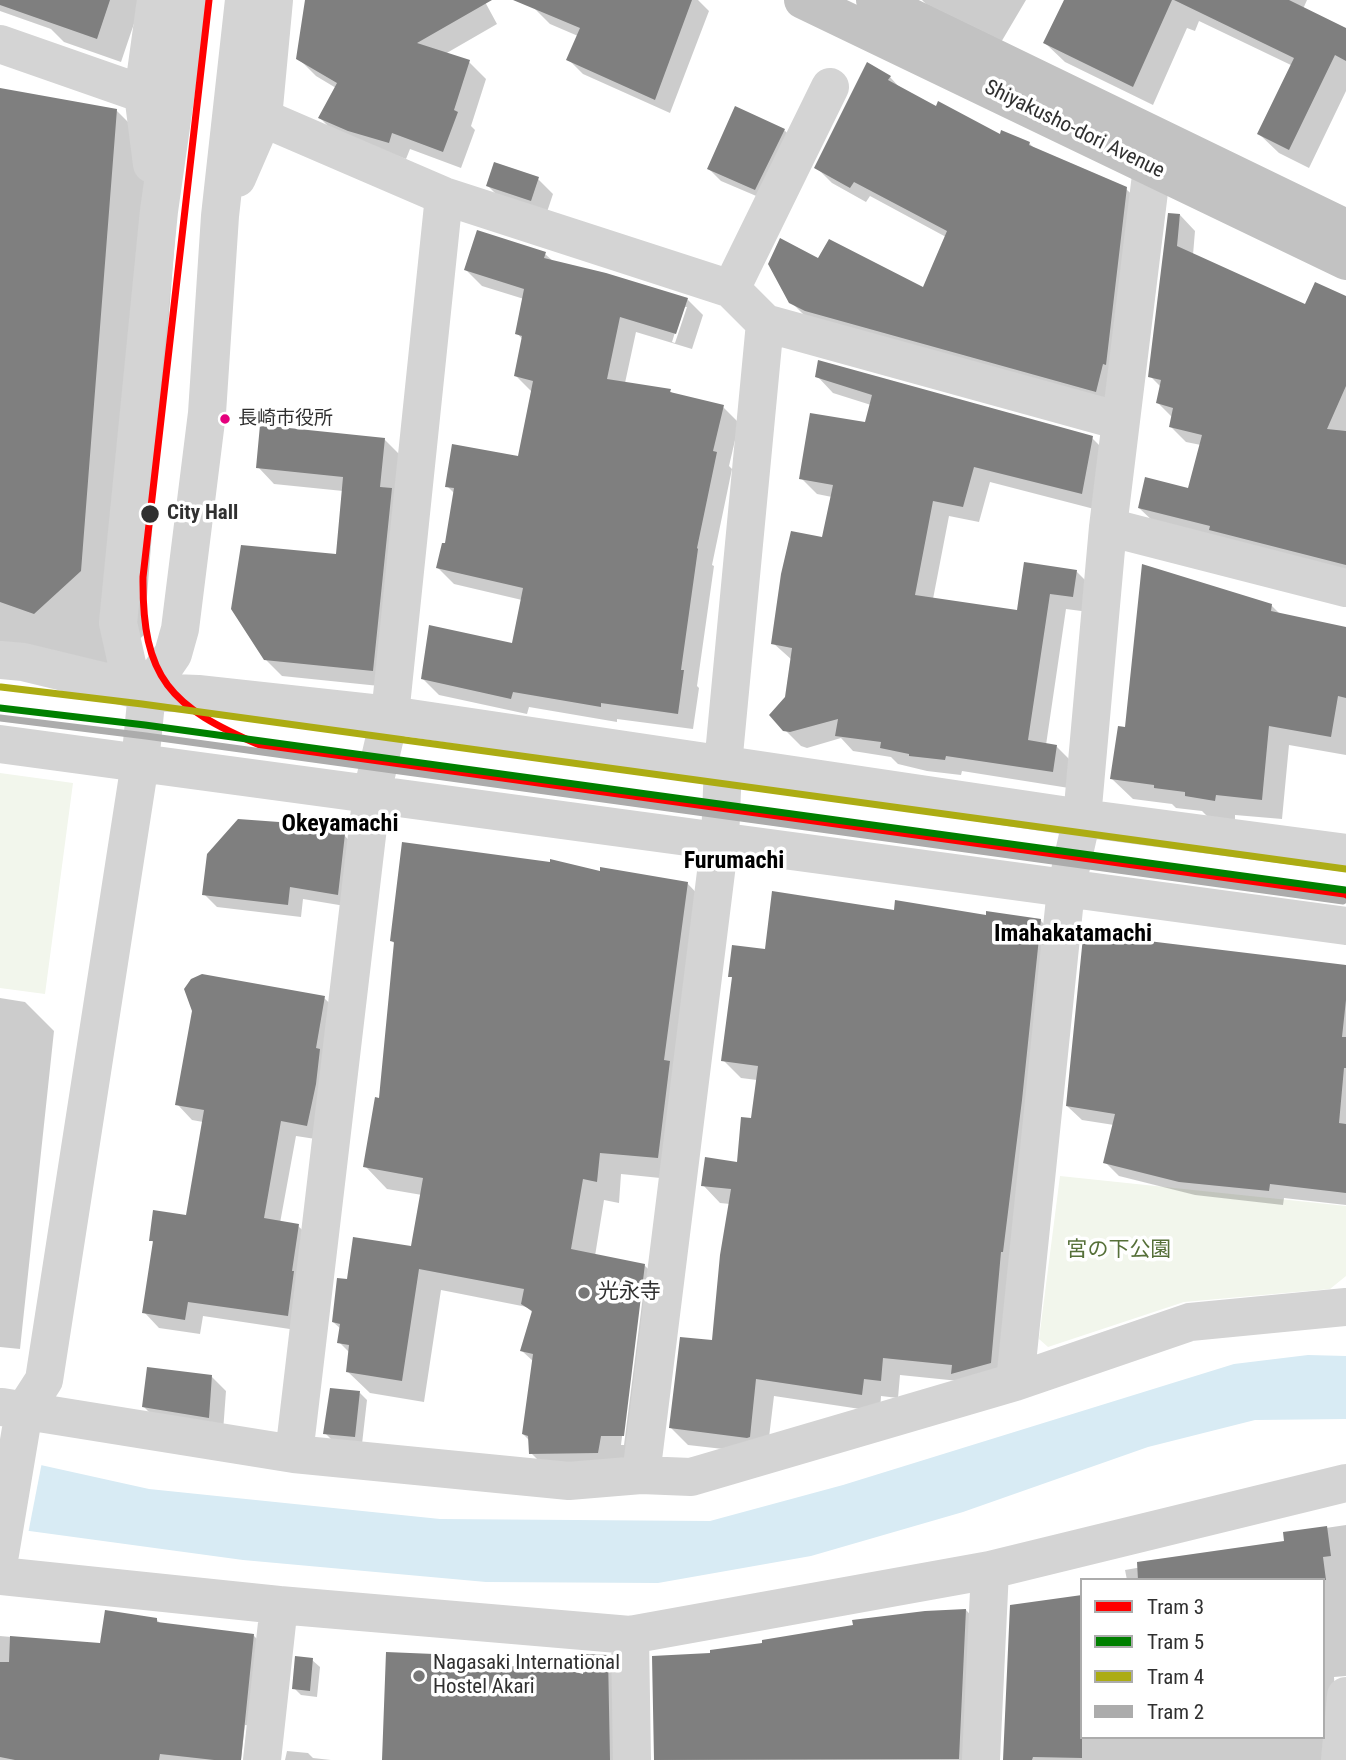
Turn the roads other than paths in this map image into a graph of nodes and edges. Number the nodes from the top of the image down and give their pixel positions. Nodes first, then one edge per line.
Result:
1 (156, 0) edge
2 (189, 0) edge
3 (244, 0) edge
4 (274, 0) edge
5 (803, 0) edge
6 (885, 11) edge
7 (0, 44) edge
8 (830, 87) dead end
9 (143, 94) junction
10 (263, 118) junction
11 (1152, 167) junction
12 (444, 196) junction
13 (159, 211) junction
14 (220, 216) junction
15 (1346, 228) edge
16 (1346, 261) edge
17 (730, 289) junction
18 (765, 323) junction
19 (1121, 421) junction
20 (1108, 527) junction
21 (1346, 589) edge
22 (0, 660) edge
23 (146, 692) junction
24 (390, 715) junction
25 (0, 744) edge
26 (140, 763) junction
27 (723, 765) junction
28 (372, 793) junction
29 (1082, 818) junction
30 (720, 840) junction
31 (1346, 853) edge
32 (1066, 889) junction
33 (1346, 926) edge
34 (1346, 1307) edge
35 (1015, 1382) junction
36 (12, 1409) edge
37 (294, 1454) junction
38 (642, 1475) junction
39 (1346, 1483) edge
40 (0, 1554) edge
41 (990, 1570) junction
42 (0, 1576) edge
43 (279, 1605) junction
44 (630, 1635) junction
45 (1346, 1696) edge
46 (262, 1760) edge
47 (632, 1760) edge
48 (981, 1760) edge
49 (1340, 1760) edge

1 - 9 street
2 - 13 street
3 - 14 street
4 - 10 street
5 - 6 highway, Shiyakusho-dori Avenue
6 - 11 highway, Shiyakusho-dori Avenue
6 - 15 highway, Shiyakusho-dori Avenue
7 - 9 street
8 - 17 street
9 - 13 street
10 - 12 street
10 - 14 street
11 - 16 highway, Shiyakusho-dori Avenue
11 - 19 street
12 - 17 street
12 - 24 street
13 - 23 street
14 - 23 street
17 - 18 street
18 - 19 street
18 - 27 street
19 - 20 street
20 - 21 street
20 - 29 street
22 - 23 street
23 - 24 street
23 - 26 street
24 - 27 street
24 - 28 street
25 - 26 street
26 - 28 street
26 - 36 street
27 - 29 street
27 - 30 street
28 - 30 street
28 - 37 street
29 - 31 street
29 - 32 street
30 - 32 street
30 - 38 street
32 - 33 street
32 - 35 street
34 - 35 street
35 - 38 street
36 - 37 street
36 - 40 street
37 - 38 street
39 - 41 street
41 - 44 street
41 - 48 street
42 - 43 street
43 - 44 street
43 - 46 street
44 - 47 street
45 - 49 street

